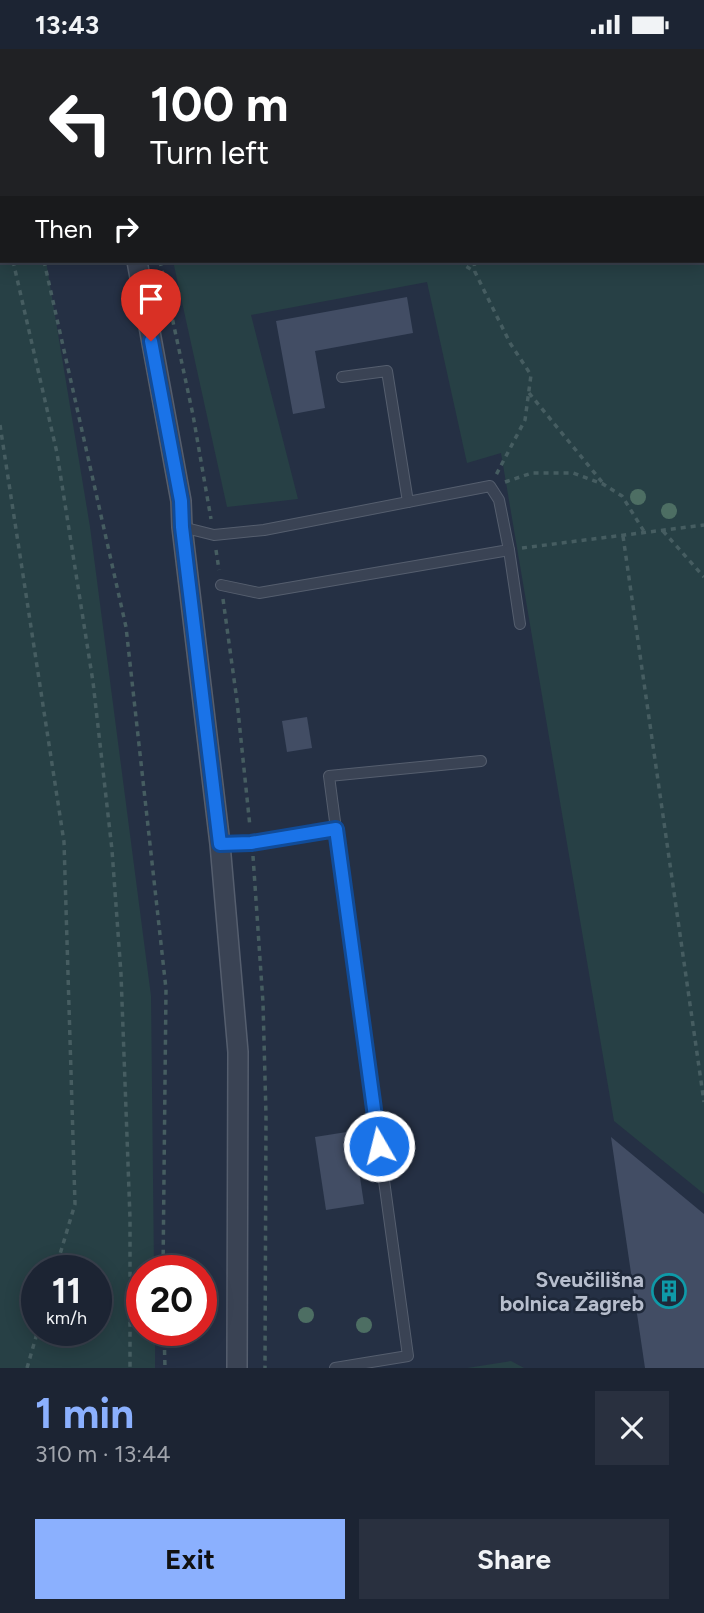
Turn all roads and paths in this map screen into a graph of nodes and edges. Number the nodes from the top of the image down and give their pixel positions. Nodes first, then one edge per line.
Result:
1 (13, 263) edge
2 (44, 263) edge
3 (137, 263) edge
4 (160, 263) edge
5 (461, 263) edge
6 (474, 263) edge
7 (475, 272) junction
8 (342, 377) dead end
9 (529, 393) junction
10 (0, 425) edge
11 (603, 484) junction
12 (490, 487) junction
13 (408, 502) junction
14 (212, 524) dead end
15 (704, 525) edge
16 (182, 527) junction
17 (663, 530) junction
18 (645, 533) junction
19 (623, 536) junction
20 (509, 550) junction
21 (216, 551) dead end
22 (704, 577) edge
23 (221, 585) junction
24 (520, 624) dead end
25 (481, 761) dead end
26 (336, 829) junction
27 (251, 830) dead end
28 (220, 844) junction
29 (254, 861) dead end
30 (704, 1103) edge
31 (60, 1255) edge
32 (163, 1255) edge
33 (33, 1346) edge
34 (164, 1346) edge
35 (27, 1368) edge
36 (130, 1368) edge
37 (164, 1368) edge
38 (237, 1368) edge
39 (265, 1368) edge
40 (335, 1368) edge

1 - 36 path
2 - 32 path
3 - 16 street
4 - 14 path
5 - 7 path
6 - 7 path
7 - 9 path
8 - 13 lane
9 - 11 path
9 - 12 path
10 - 31 path
11 - 12 path
11 - 18 path
12 - 13 lane
12 - 20 lane
13 - 16 lane
15 - 17 path
16 - 28 street
17 - 18 path
17 - 22 path
18 - 19 path
19 - 20 path
19 - 30 path
20 - 23 lane
20 - 24 lane
21 - 23 path
23 - 27 path
25 - 26 lane
26 - 28 lane
26 - 40 lane
28 - 38 street
29 - 39 path
33 - 35 path
34 - 37 path

